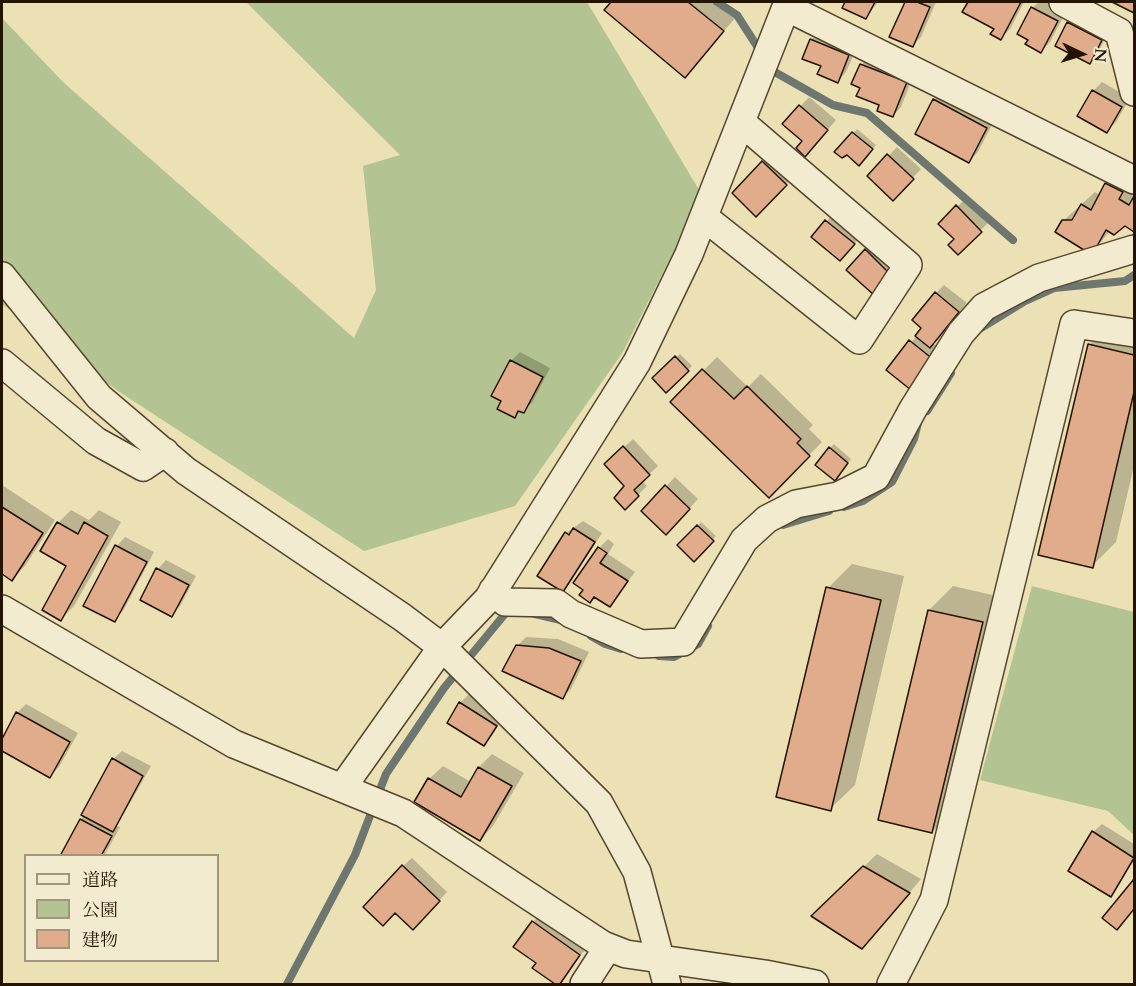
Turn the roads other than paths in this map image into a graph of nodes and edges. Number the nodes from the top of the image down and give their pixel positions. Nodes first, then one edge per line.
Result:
1 (1063, 2) edge
2 (787, 4) edge
3 (1134, 92) edge
4 (741, 122) junction
5 (1134, 179) edge
6 (704, 217) junction
7 (1134, 249) edge
8 (2, 276) edge
9 (1134, 333) edge
10 (2, 363) edge
11 (165, 452) junction
12 (493, 590) junction
13 (2, 609) edge
14 (446, 651) junction
15 (352, 792) junction
16 (608, 947) junction
17 (659, 957) junction
18 (584, 984) edge
19 (667, 984) edge
20 (815, 984) edge
21 (891, 984) edge

1 - 3 street
2 - 4 street
2 - 5 street
4 - 6 street
4 - 6 street
6 - 12 street
7 - 12 street
8 - 11 street
9 - 21 street
10 - 11 street
11 - 14 street
12 - 14 street
13 - 15 street
14 - 15 street
14 - 17 street
15 - 16 street
16 - 17 street
16 - 18 street
17 - 19 street
17 - 20 street

